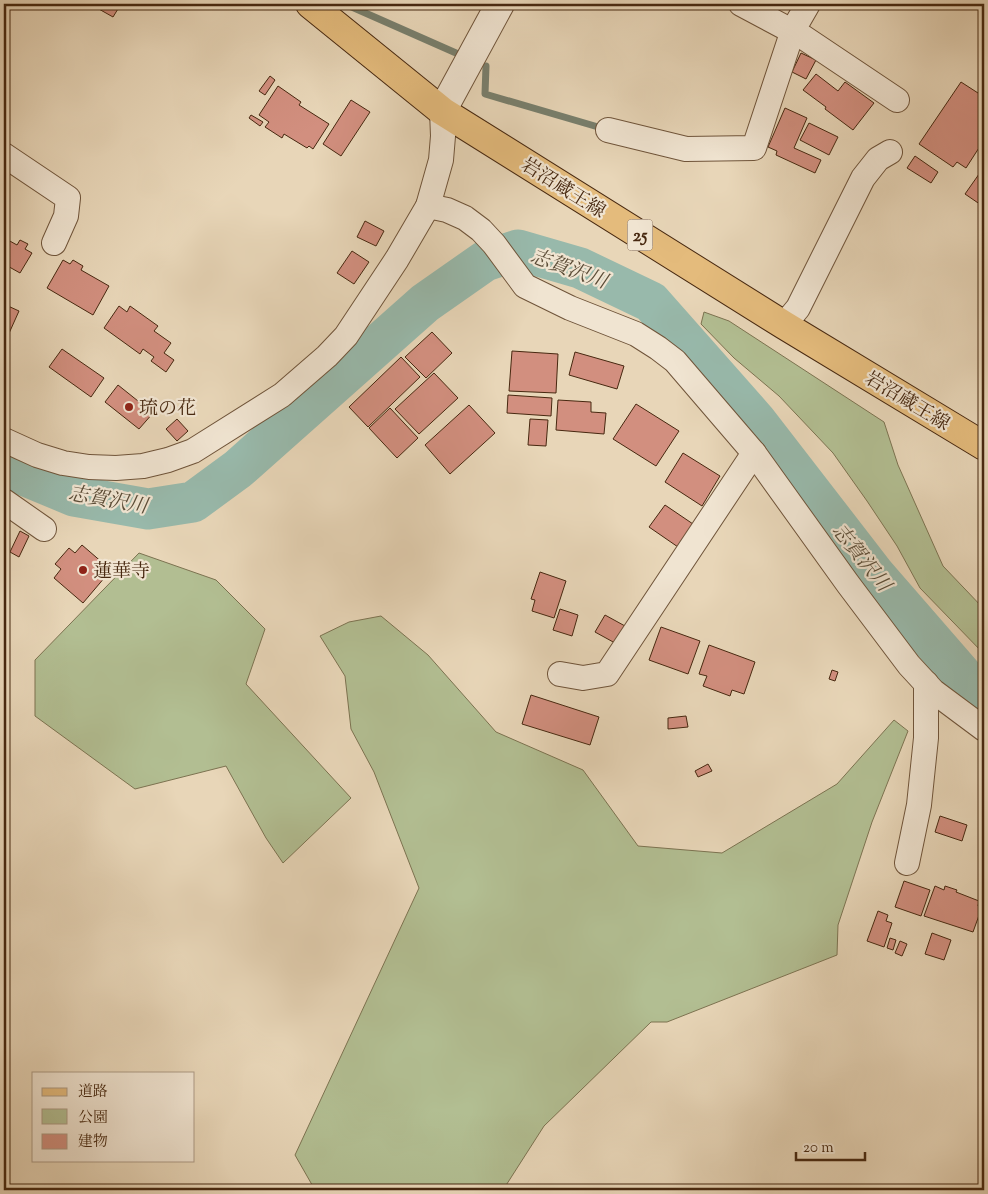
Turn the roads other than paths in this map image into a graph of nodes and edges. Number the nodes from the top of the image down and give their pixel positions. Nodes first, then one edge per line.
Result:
1 (310, 4) edge
2 (500, 4) edge
3 (741, 4) edge
4 (808, 4) edge
5 (792, 30) junction
6 (897, 100) dead end
7 (442, 112) junction
8 (608, 130) dead end
9 (890, 152) dead end
10 (4, 155) edge
11 (428, 206) junction
12 (54, 243) dead end
13 (784, 324) junction
14 (4, 440) edge
15 (984, 446) edge
16 (754, 453) junction
17 (4, 501) edge
18 (44, 529) dead end
19 (560, 674) dead end
20 (926, 683) junction
21 (984, 729) edge
22 (907, 863) dead end

1 - 7 main road, 岩沼蔵王線 / 25
2 - 7 street
3 - 5 street
4 - 5 street
5 - 6 street
5 - 8 street
7 - 11 street
7 - 13 main road, 岩沼蔵王線 / 25
9 - 13 street
10 - 12 street
11 - 14 street
11 - 16 street
13 - 15 main road, 岩沼蔵王線 / 25
16 - 19 street
16 - 20 street
17 - 18 street
20 - 21 street
20 - 22 street

